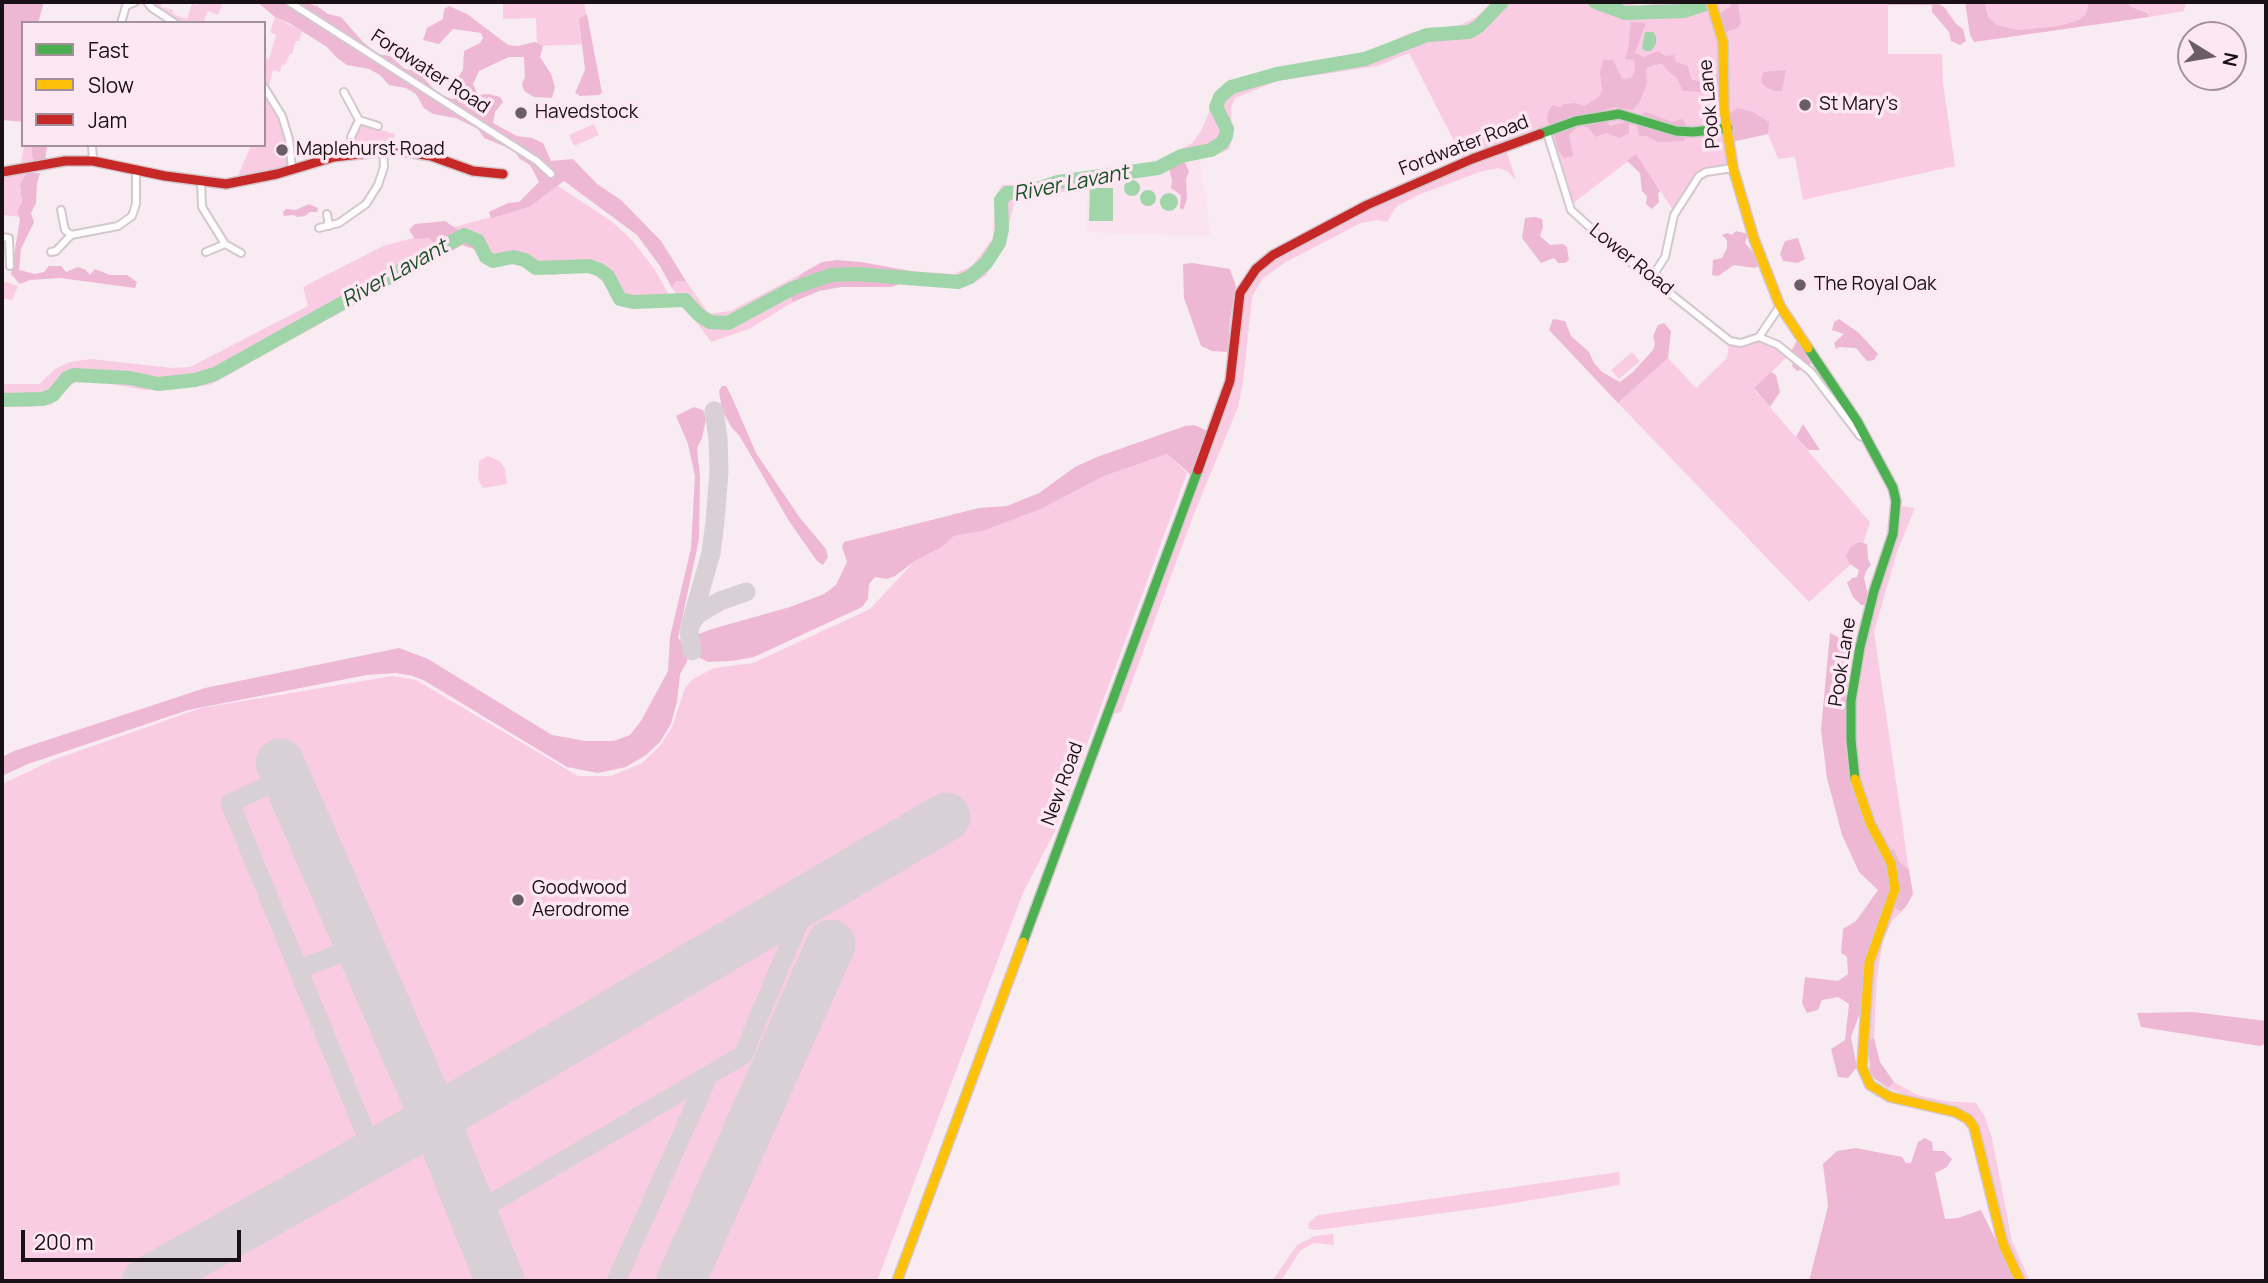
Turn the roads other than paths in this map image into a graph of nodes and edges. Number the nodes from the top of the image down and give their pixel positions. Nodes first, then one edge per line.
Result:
1 (135, 2) edge
2 (147, 2) edge
3 (289, 2) edge
4 (1711, 4) edge
5 (122, 21) edge
6 (172, 21) edge
7 (266, 90) edge
8 (344, 92) dead end
9 (359, 120) junction
10 (378, 126) dead end
11 (1728, 128) junction
12 (1547, 133) junction
13 (92, 147) edge
14 (383, 150) junction
15 (354, 153) junction
16 (93, 160) junction
17 (1733, 168) junction
18 (136, 169) junction
19 (292, 169) junction
20 (2, 172) edge
21 (503, 174) dead end
22 (551, 174) dead end
23 (201, 180) junction
24 (61, 210) dead end
25 (327, 214) dead end
26 (329, 226) junction
27 (319, 228) dead end
28 (71, 235) junction
29 (2, 237) edge
30 (225, 244) junction
31 (51, 252) dead end
32 (206, 253) dead end
33 (241, 253) dead end
34 (10, 266) dead end
35 (1652, 277) junction
36 (1240, 293) joint
37 (1780, 306) junction
38 (1759, 337) junction
39 (1866, 438) junction
40 (897, 1281) edge
41 (2020, 1281) edge

1 - 5 street
2 - 6 street
3 - 22 street, Fordwater Road
4 - 11 street, Pook Lane
7 - 19 street
8 - 9 street
9 - 10 street
9 - 15 street
11 - 12 street, Fordwater Road
11 - 17 street, Pook Lane
12 - 35 street, Lower Road
12 - 36 street, Fordwater Road
13 - 16 street
14 - 15 street
14 - 21 street
14 - 26 street
15 - 19 street
16 - 18 street
16 - 20 street
17 - 35 street
17 - 37 street, Pook Lane
18 - 23 street
18 - 28 street
19 - 23 street
23 - 30 street
24 - 28 street
25 - 26 street
26 - 27 street
28 - 31 street
29 - 34 street
30 - 32 street
30 - 33 street
35 - 38 street, Lower Road
36 - 40 street, New Road
37 - 38 street
37 - 39 street, Pook Lane
38 - 39 street
39 - 41 street, Pook Lane

